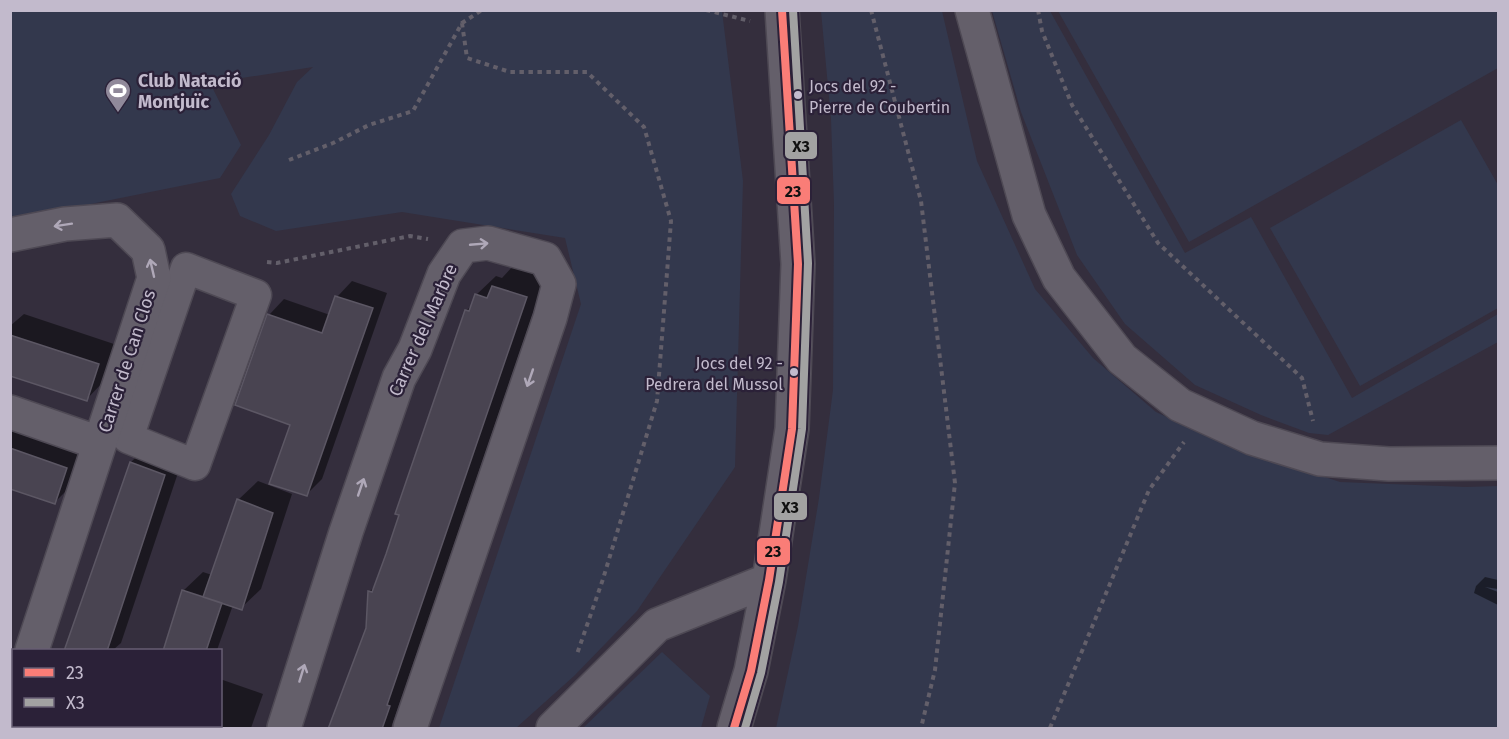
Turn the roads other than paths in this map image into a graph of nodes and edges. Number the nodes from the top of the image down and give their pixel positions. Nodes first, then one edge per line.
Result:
1 (782, 10) edge
2 (972, 10) edge
3 (10, 236) edge
4 (186, 268) joint
5 (10, 412) edge
6 (99, 443) junction
7 (1498, 463) edge
8 (769, 580) junction
9 (33, 649) edge
10 (284, 729) edge
11 (410, 729) edge
12 (553, 729) edge
13 (734, 729) edge

1 - 8 street
2 - 7 street
6 -> 3 street, Carrer de Can Clos
4 - 4 street
5 - 6 street, Carrer de Can Clos
6 - 9 street, Carrer de Can Clos
8 - 12 street
8 - 13 street
10 -> 11 street, Carrer del Marbre

